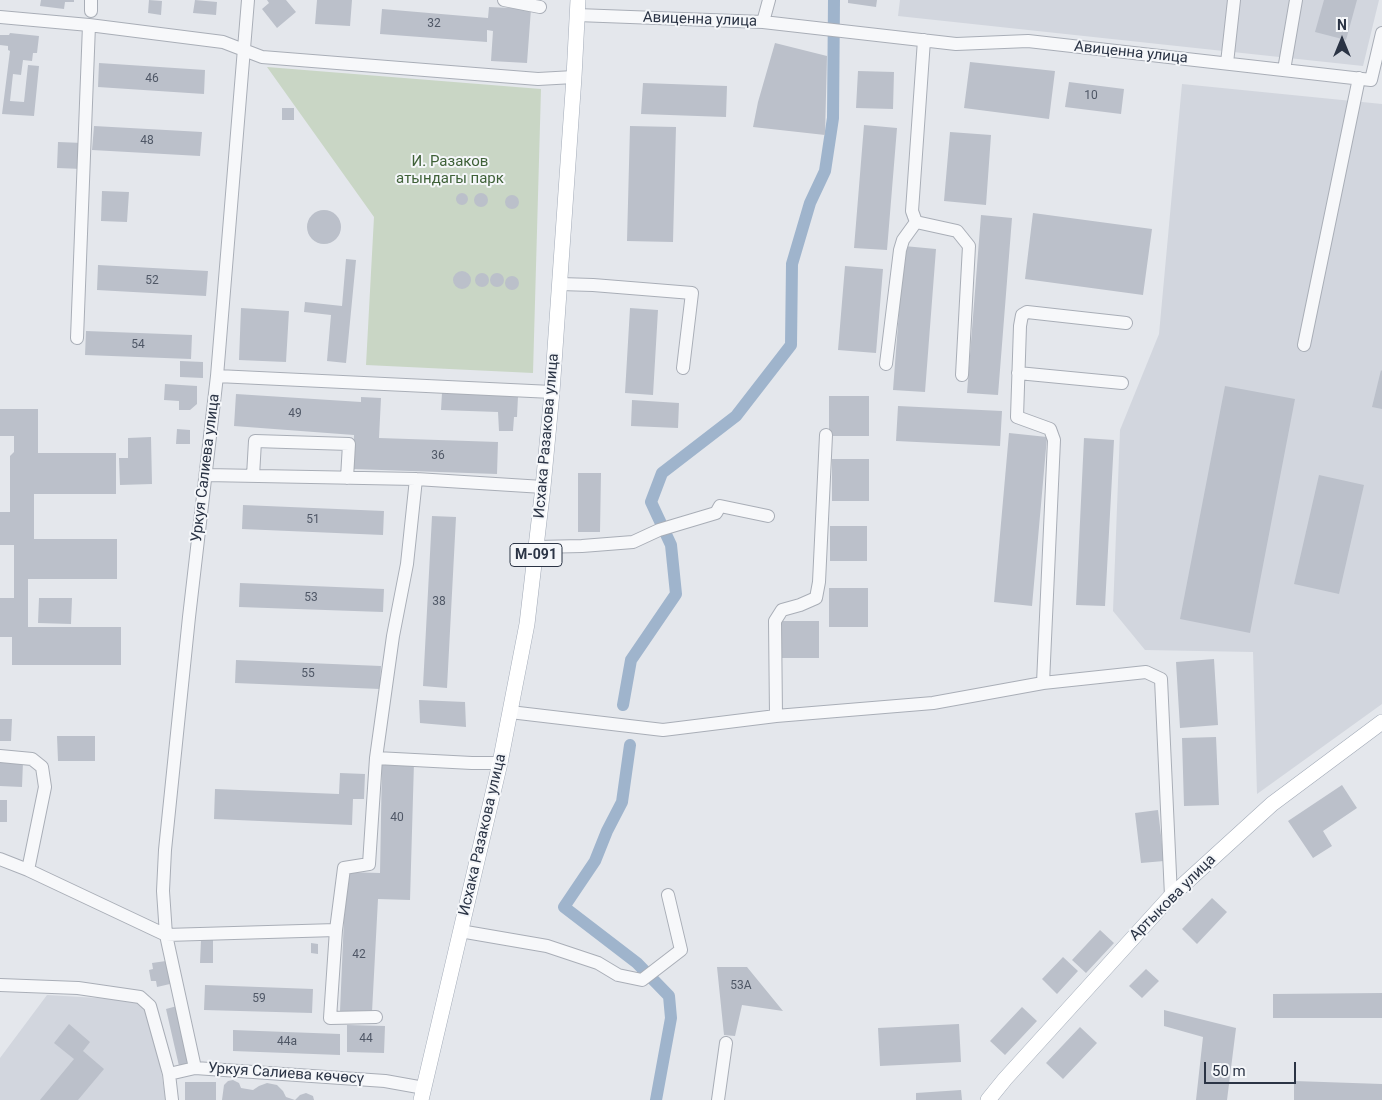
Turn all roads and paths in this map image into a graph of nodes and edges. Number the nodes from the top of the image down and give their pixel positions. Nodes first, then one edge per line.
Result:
1 (248, 0) edge
2 (504, 0) edge
3 (769, 0) edge
4 (1234, 0) edge
5 (1296, 0) edge
6 (540, 7) dead end
7 (577, 7) edge
8 (0, 17) edge
9 (764, 22) junction
10 (90, 25) junction
11 (1382, 33) edge
12 (924, 40) junction
13 (244, 51) junction
14 (1227, 64) junction
15 (1284, 70) junction
16 (574, 77) junction
17 (1371, 79) edge
18 (916, 222) junction
19 (560, 284) junction
20 (1126, 323) dead end
21 (77, 338) dead end
22 (1304, 346) dead end
23 (886, 364) dead end
24 (683, 368) dead end
25 (1018, 373) junction
26 (962, 375) dead end
27 (217, 376) junction
28 (1122, 383) dead end
29 (552, 392) junction
30 (826, 435) dead end
31 (206, 475) junction
32 (253, 476) junction
33 (346, 478) junction
34 (416, 479) junction
35 (543, 487) junction
36 (768, 516) dead end
37 (537, 547) junction
38 (1043, 683) junction
39 (510, 712) junction
40 (776, 716) junction
41 (1382, 722) edge
42 (0, 756) edge
43 (376, 758) junction
44 (500, 763) junction
45 (0, 859) edge
46 (28, 870) junction
47 (668, 895) dead end
48 (1171, 896) junction
49 (336, 930) junction
50 (460, 931) junction
51 (166, 935) junction
52 (0, 985) edge
53 (376, 1017) dead end
54 (726, 1043) dead end
55 (195, 1068) junction
56 (169, 1074) junction
57 (422, 1094) edge
58 (172, 1100) edge
59 (718, 1100) edge
60 (988, 1100) edge

1 - 13 street, Уркуя Салиева улица
2 - 6 street
3 - 9 street
4 - 14 street
5 - 15 street
7 - 9 street, Авиценна улица
7 - 16 main road, Исхака Разакова улица / М-091
8 - 10 street
9 - 12 street, Авиценна улица
10 - 13 street
10 - 21 street
11 - 17 street
12 - 14 street, Авиценна улица
12 - 18 street
13 - 16 street
13 - 27 street, Уркуя Салиева улица
14 - 15 street, Авиценна улица
15 - 17 street, Авиценна улица
16 - 19 main road, Исхака Разакова улица / М-091
17 - 22 street
18 - 23 street
18 - 26 street
19 - 24 street
19 - 29 main road, Исхака Разакова улица / М-091
20 - 25 street
25 - 28 street
25 - 38 street
27 - 29 street
27 - 31 street, Уркуя Салиева улица
29 - 35 main road, Исхака Разакова улица / М-091
30 - 40 street
31 - 32 street
31 - 51 street, Уркуя Салиева улица
32 - 33 street
32 - 33 street
33 - 34 street
34 - 35 street
34 - 43 street
35 - 37 main road, Исхака Разакова улица / М-091
36 - 37 street
37 - 39 main road, Исхака Разакова улица / М-091
38 - 40 street
38 - 48 street
39 - 40 street
39 - 44 main road, Исхака Разакова улица / М-091
41 - 48 main road, Артыкова улица
42 - 46 street
43 - 44 street
43 - 49 street
44 - 50 main road, Исхака Разакова улица / М-091
45 - 46 street
46 - 51 street
47 - 50 street
48 - 60 main road, Артыкова улица
49 - 51 street
49 - 53 street
50 - 57 main road, Исхака Разакова улица / М-091
51 - 55 street, Уркуя Салиева көчөсү
52 - 56 street
54 - 59 street
55 - 56 street
55 - 57 street, Уркуя Салиева көчөсү
56 - 58 street

